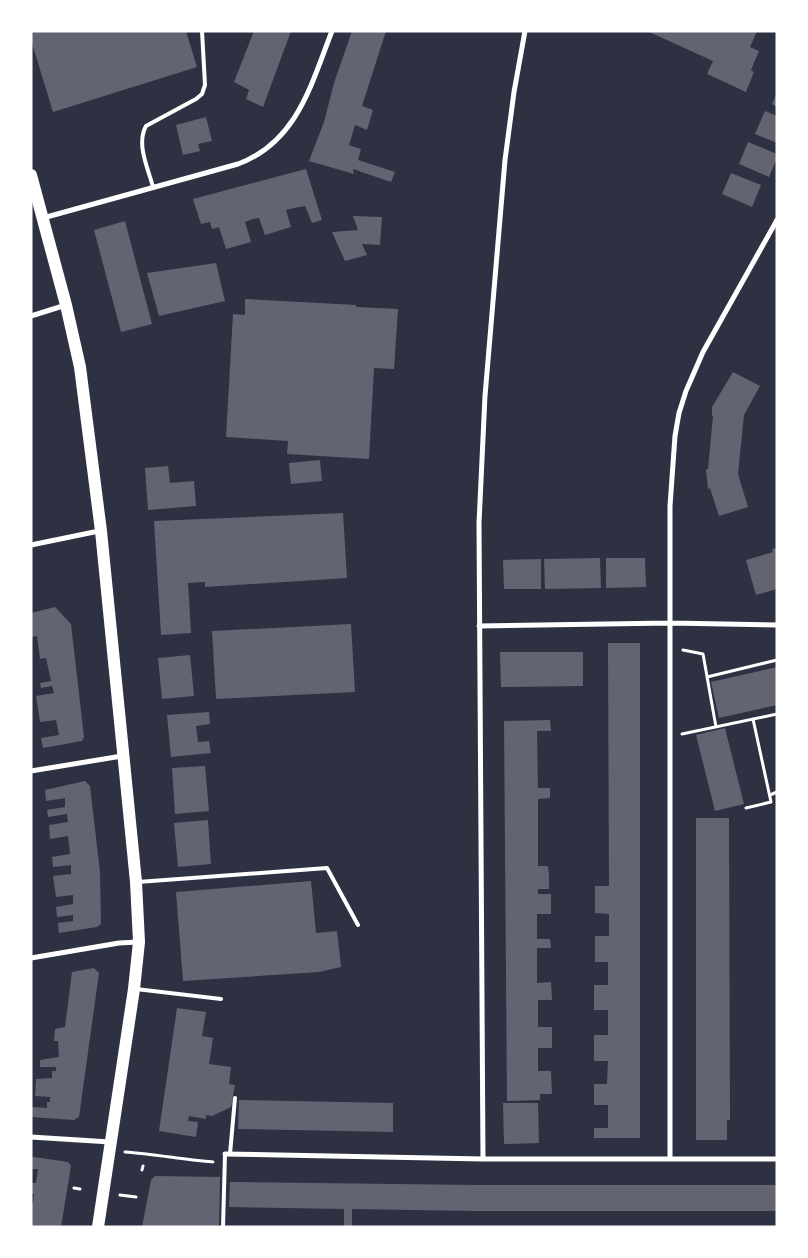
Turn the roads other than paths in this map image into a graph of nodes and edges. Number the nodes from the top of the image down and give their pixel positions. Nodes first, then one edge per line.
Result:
1 (202, 31) edge
2 (332, 31) edge
3 (525, 31) edge
4 (31, 175) edge
5 (153, 187) junction
6 (43, 218) junction
7 (777, 220) edge
8 (66, 305) junction
9 (31, 316) edge
10 (100, 531) junction
11 (31, 545) edge
12 (670, 623) junction
13 (777, 625) edge
14 (479, 626) junction
15 (122, 756) junction
16 (31, 771) edge
17 (136, 882) junction
18 (358, 925) dead end
19 (139, 942) junction
20 (31, 958) edge
21 (134, 989) junction
22 (220, 999) dead end
23 (235, 1098) dead end
24 (31, 1137) edge
25 (110, 1147) junction
26 (228, 1154) junction
27 (670, 1158) junction
28 (483, 1159) junction
29 (777, 1159) edge
30 (98, 1227) edge
31 (223, 1227) edge

1 - 5 lane
2 - 5 street
3 - 14 street
4 - 6 main road
5 - 6 street
6 - 8 main road
7 - 12 street
8 - 9 street
8 - 10 main road
10 - 11 street
10 - 15 main road
12 - 13 street
12 - 14 street
12 - 27 street
14 - 28 street
15 - 16 street
15 - 17 main road
17 - 18 lane
17 - 19 main road
19 - 20 street
19 - 21 main road
21 - 22 lane
21 - 25 main road
23 - 26 lane
24 - 25 street
25 - 30 main road
26 - 28 street
26 - 31 lane
27 - 28 street
27 - 29 street

